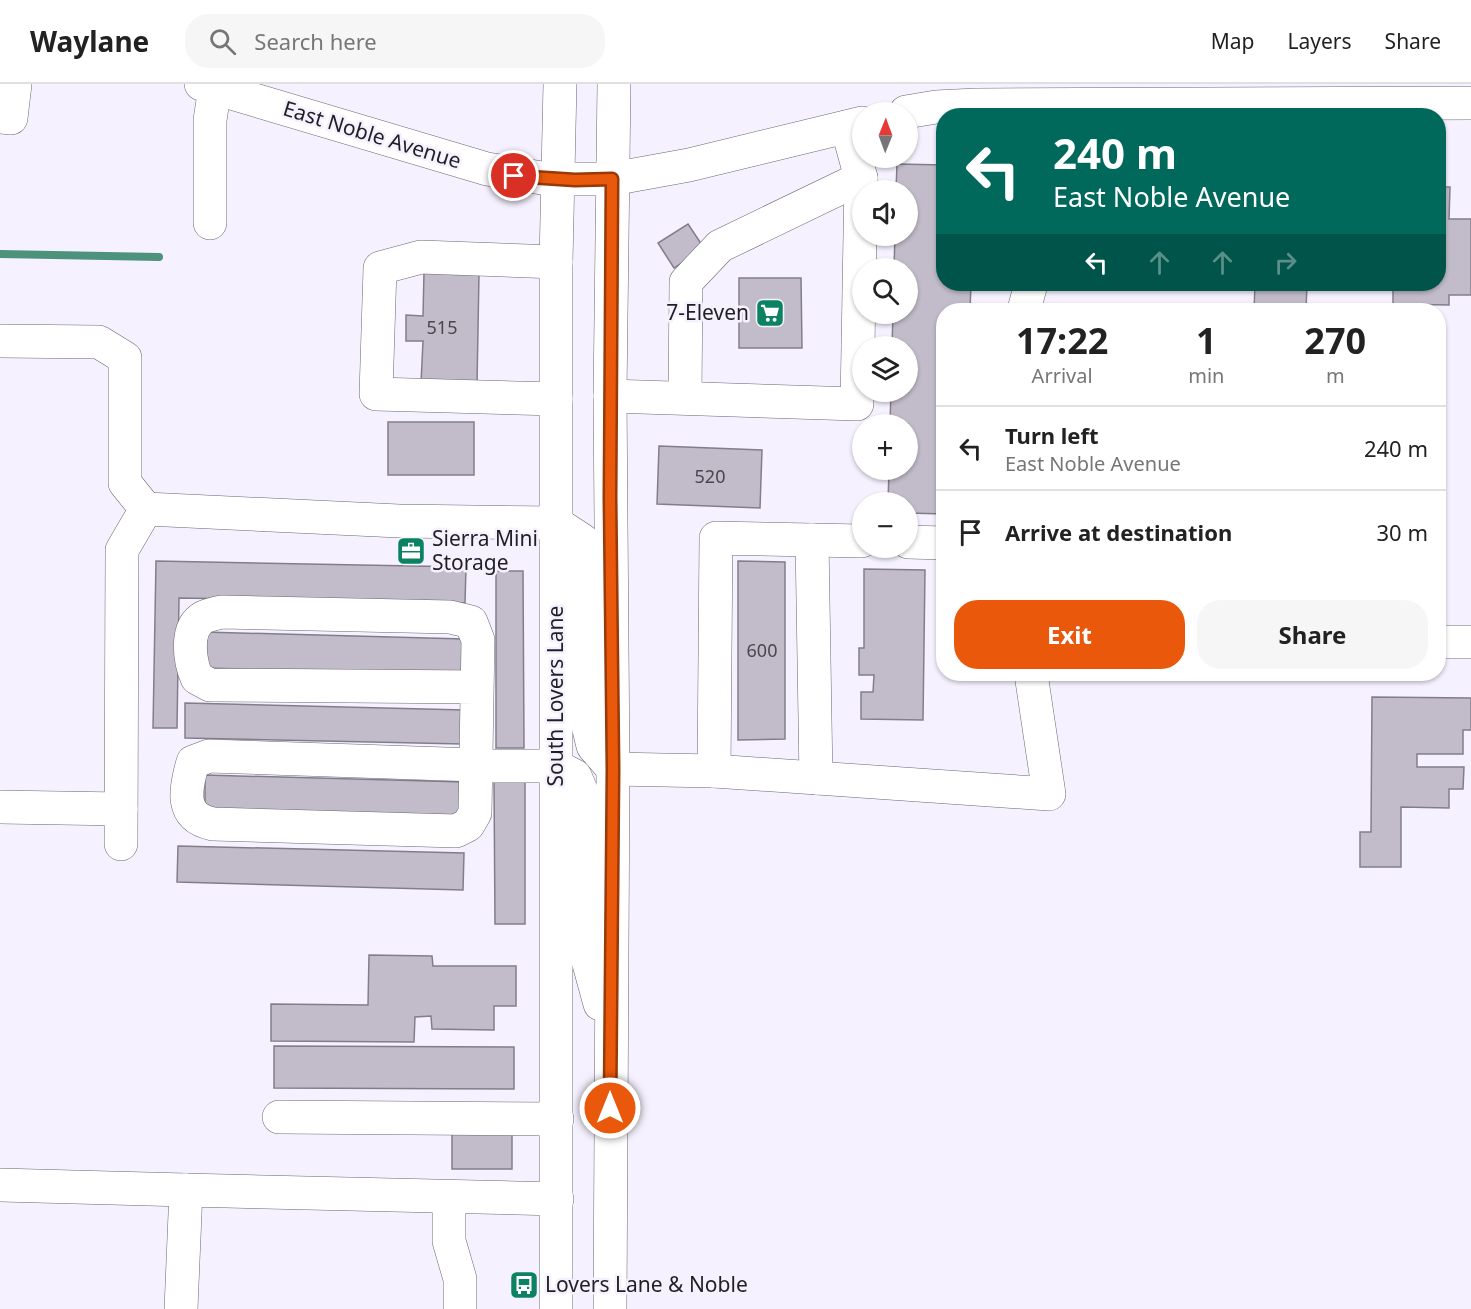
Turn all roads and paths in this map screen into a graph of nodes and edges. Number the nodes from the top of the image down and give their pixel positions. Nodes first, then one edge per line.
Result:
1 (15, 84) edge
2 (560, 84) edge
3 (614, 84) edge
4 (208, 86) edge
5 (1471, 103) edge
6 (936, 108) edge
7 (939, 108) edge
8 (1000, 108) edge
9 (1166, 108) edge
10 (918, 111) edge
11 (0, 117) edge
12 (852, 126) edge
13 (860, 168) edge
14 (861, 178) junction
15 (612, 179) junction
16 (558, 180) junction
17 (210, 223) dead end
18 (556, 262) junction
19 (0, 341) edge
20 (610, 396) junction
21 (685, 397) junction
22 (556, 399) junction
23 (146, 509) junction
24 (556, 523) junction
25 (812, 540) junction
26 (852, 541) edge
27 (918, 542) edge
28 (936, 543) edge
29 (1446, 642) edge
30 (1471, 642) edge
31 (1032, 681) edge
32 (477, 687) junction
33 (476, 765) junction
34 (556, 766) junction
35 (613, 769) junction
36 (714, 771) junction
37 (816, 778) junction
38 (0, 807) edge
39 (121, 808) junction
40 (121, 844) dead end
41 (610, 1042) junction
42 (279, 1117) dead end
43 (557, 1119) junction
44 (0, 1185) edge
45 (186, 1190) junction
46 (449, 1197) junction
47 (557, 1198) junction
48 (181, 1309) edge
49 (460, 1309) edge
50 (556, 1309) edge
51 (610, 1309) edge

1 - 11 main road
2 - 16 main road, South Lovers Lane
3 - 15 main road
4 - 16 main road, East Noble Avenue
4 - 17 main road
5 - 9 main road
6 - 10 main road
7 - 8 main road
12 - 15 main road, East Noble Avenue
13 - 14 main road
14 - 21 main road
14 - 21 main road
15 - 16 main road, East Noble Avenue
15 - 20 main road
16 - 18 main road, South Lovers Lane
18 - 22 main road, South Lovers Lane
18 - 22 main road
19 - 23 main road
20 - 21 main road
20 - 35 main road
22 - 24 main road, South Lovers Lane
23 - 24 main road
23 - 39 main road
24 - 34 main road, South Lovers Lane
24 - 35 main road
25 - 26 main road
25 - 36 main road
25 - 37 main road
27 - 28 main road
29 - 30 main road
31 - 37 main road
32 - 32 main road
32 - 33 main road
33 - 33 main road
33 - 34 main road
34 - 41 main road
34 - 43 main road, South Lovers Lane
35 - 36 main road
35 - 41 main road
36 - 37 main road
38 - 39 main road
39 - 40 main road
41 - 51 main road
42 - 43 main road
43 - 47 main road, South Lovers Lane
44 - 45 main road
45 - 46 main road
45 - 48 main road
46 - 47 main road
46 - 49 main road
47 - 50 main road, South Lovers Lane

